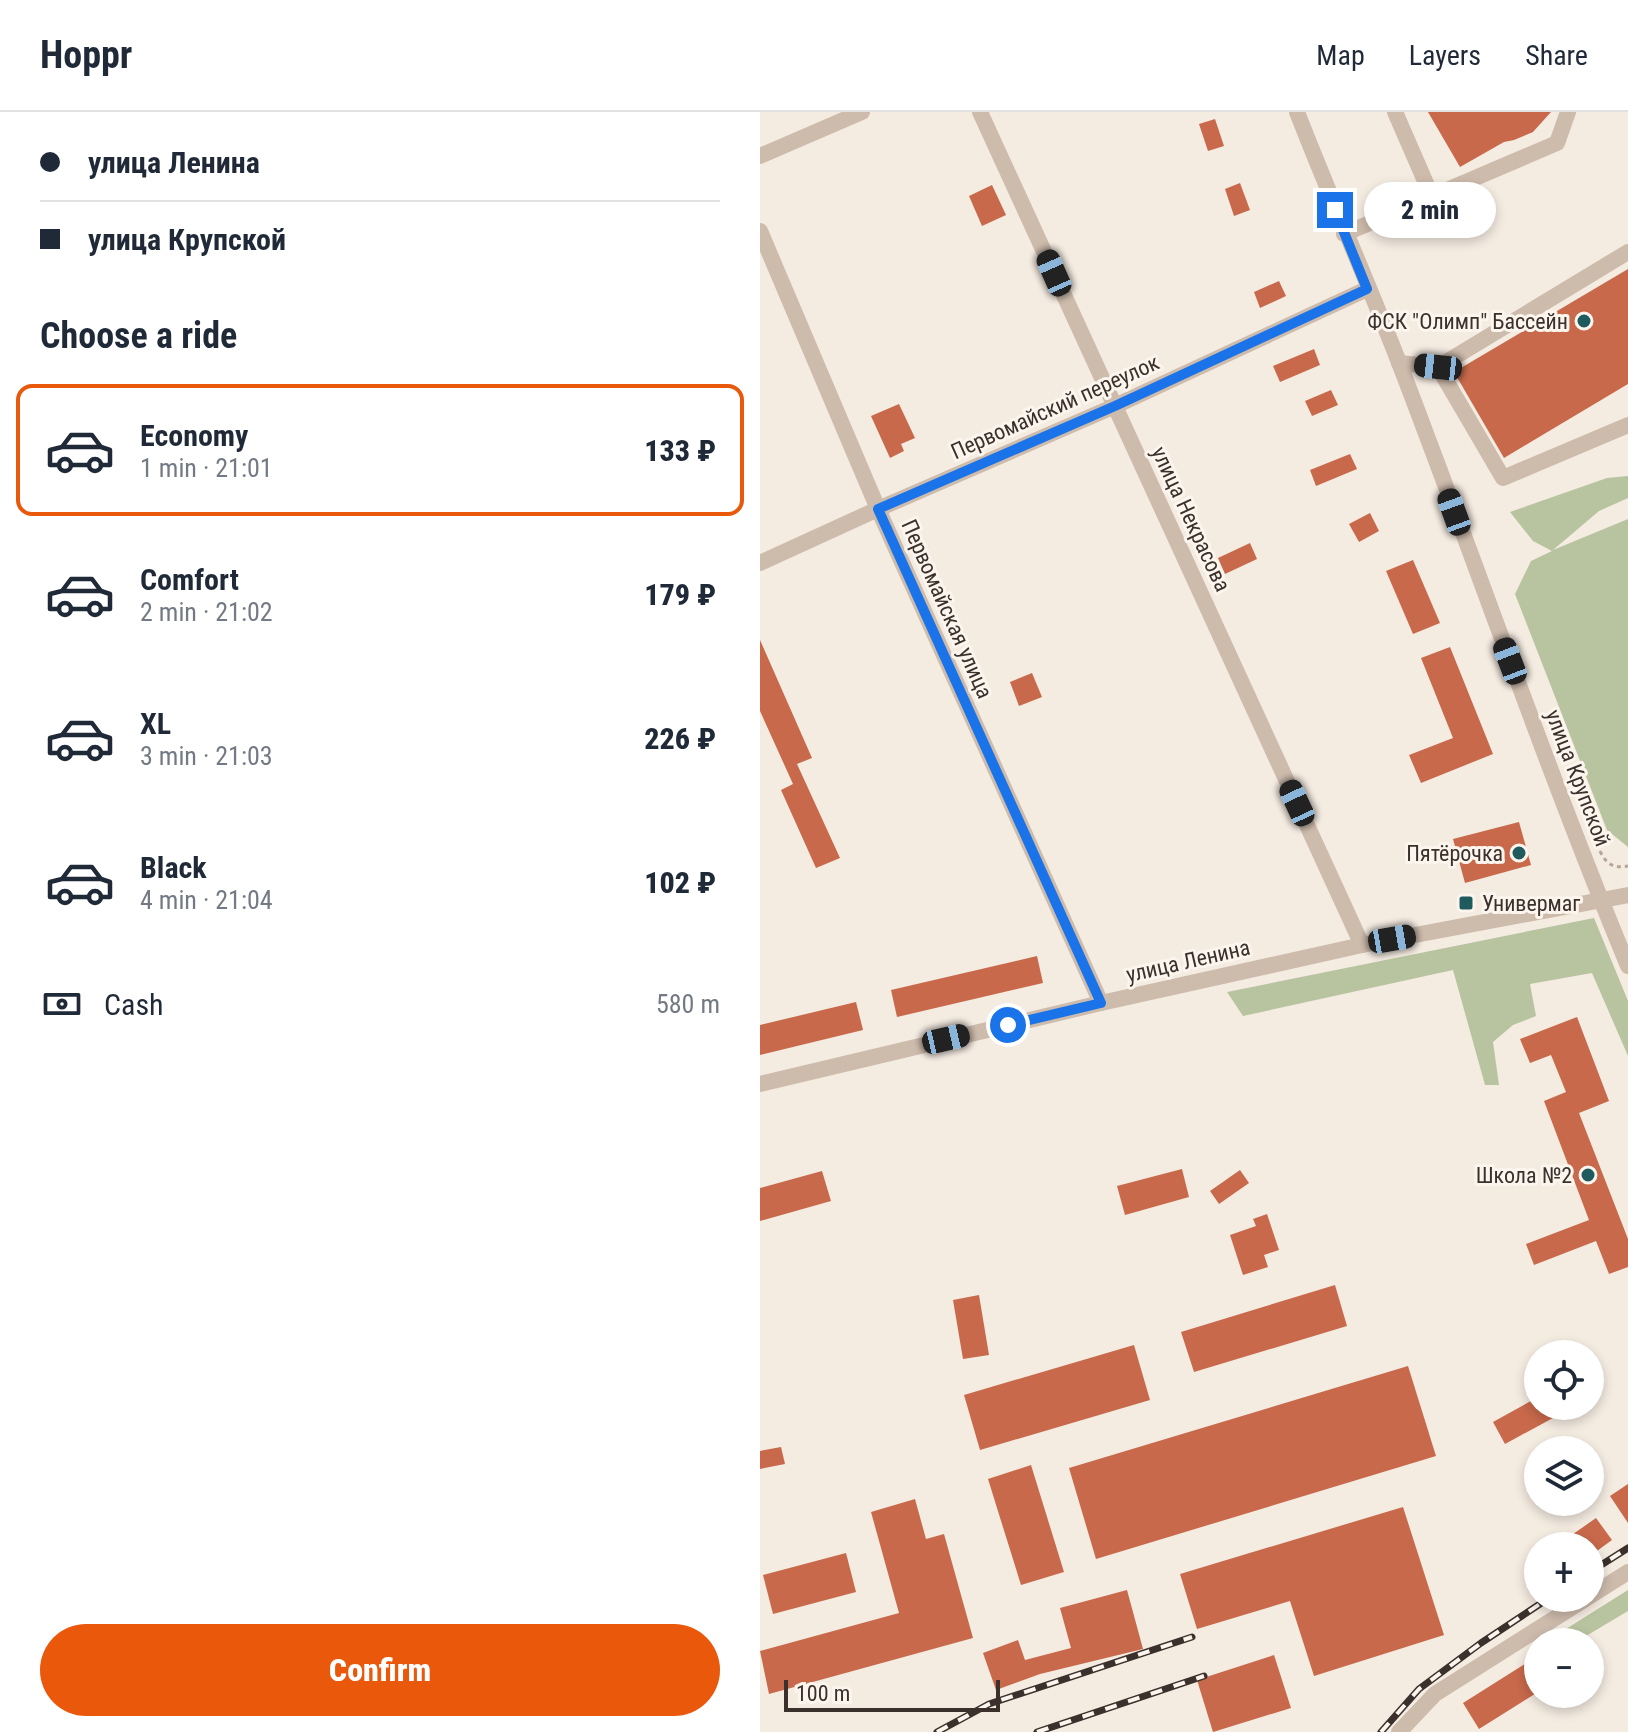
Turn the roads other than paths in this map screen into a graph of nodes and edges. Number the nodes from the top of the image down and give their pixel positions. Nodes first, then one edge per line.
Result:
1 (862, 112) edge
2 (980, 112) edge
3 (1297, 112) edge
4 (1395, 112) edge
5 (1568, 112) edge
6 (760, 156) edge
7 (1432, 197) junction
8 (760, 231) edge
9 (1344, 234) junction
10 (1628, 252) edge
11 (1367, 289) junction
12 (1399, 363) junction
13 (1438, 367) junction
14 (1115, 406) junction
15 (1628, 425) edge
16 (878, 509) junction
17 (760, 563) edge
18 (1628, 895) edge
19 (1601, 902) junction
20 (1362, 945) junction
21 (1628, 966) edge
22 (1101, 1003) junction
23 (760, 1084) edge
24 (1628, 1572) edge
25 (1604, 1587) edge
26 (1565, 1612) edge
27 (1399, 1732) edge

1 - 6 street
2 - 14 street, улица Некрасова
3 - 9 street, улица Крупской
4 - 7 street
5 - 7 street
7 - 9 street
8 - 16 street, Первомайская улица
9 - 11 street, улица Крупской
10 - 13 street
11 - 12 street, улица Крупской
11 - 14 street, Первомайский переулок
12 - 13 street
12 - 19 street, улица Крупской
13 - 15 street
14 - 16 street, Первомайский переулок
14 - 20 street, улица Некрасова
16 - 17 street, Первомайский переулок
16 - 22 street, Первомайская улица
18 - 19 street, улица Ленина
19 - 20 street, улица Ленина
19 - 21 street, улица Крупской
20 - 22 street, улица Ленина
22 - 23 street, улица Ленина
24 - 25 street
26 - 27 street

